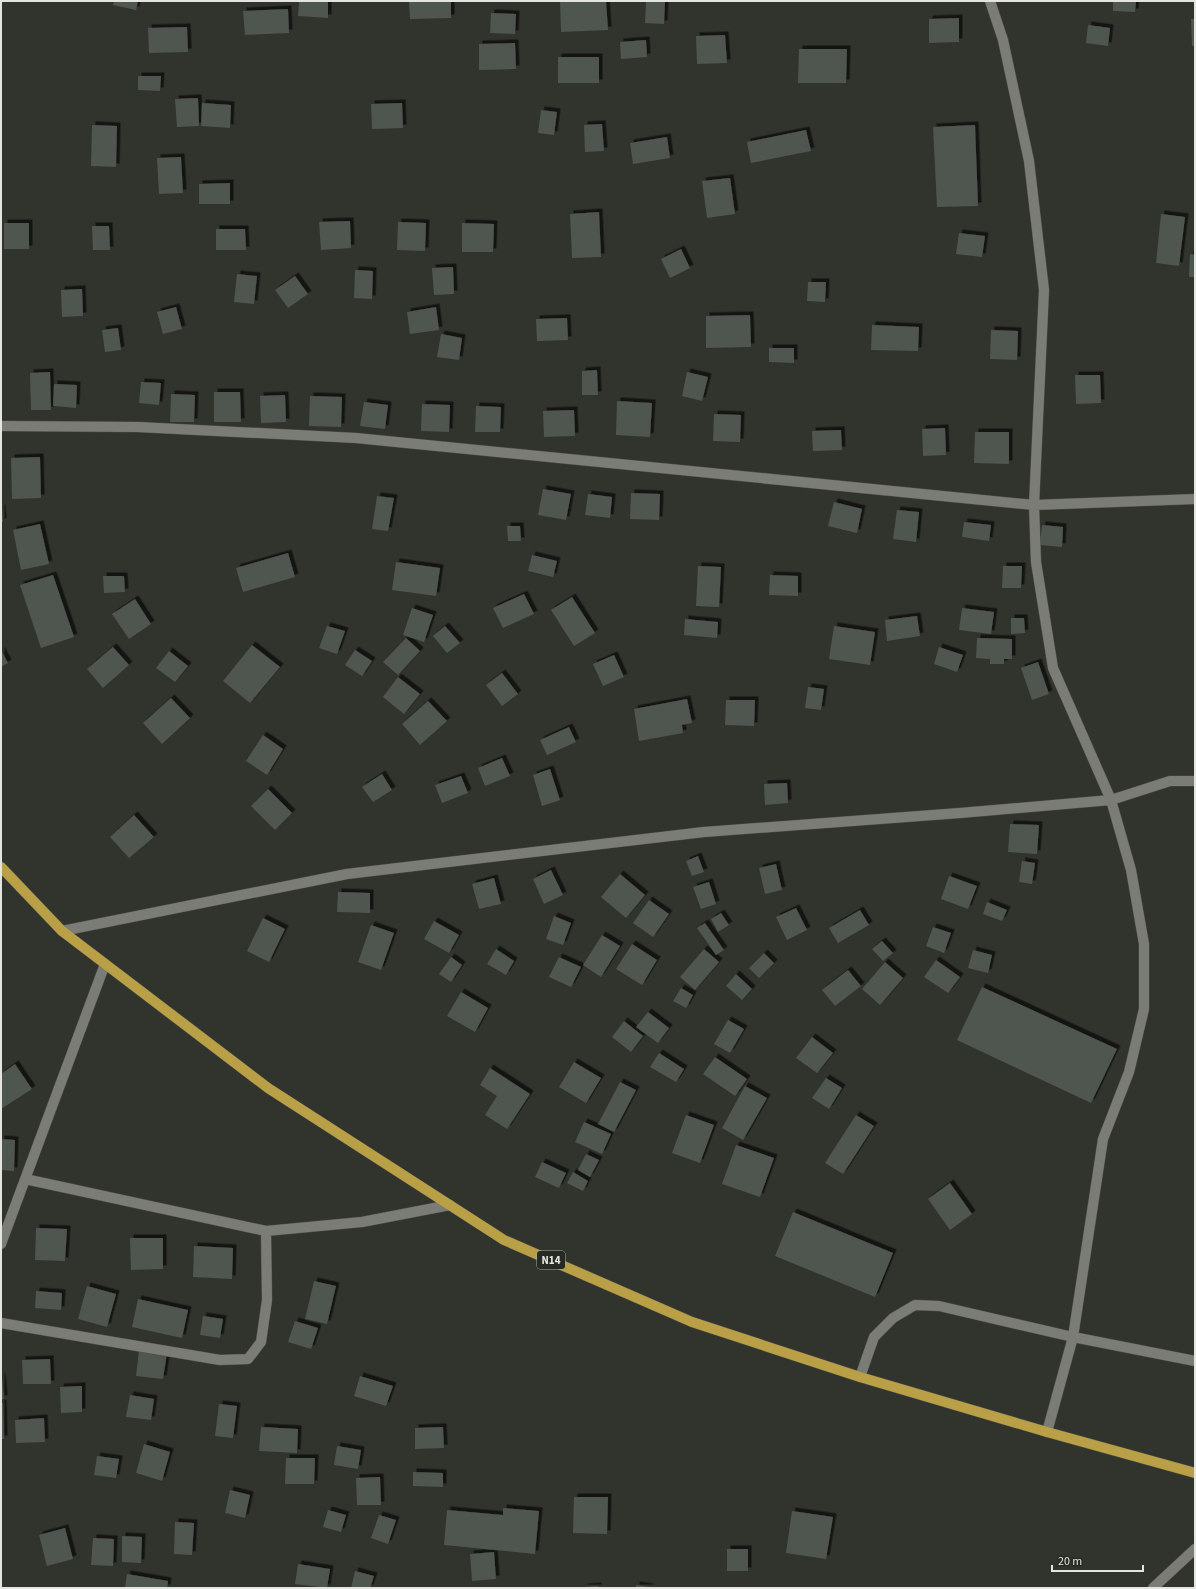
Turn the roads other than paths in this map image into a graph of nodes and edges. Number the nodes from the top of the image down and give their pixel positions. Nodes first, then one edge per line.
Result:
1 (990, 1) edge
2 (1, 426) edge
3 (1195, 499) edge
4 (1034, 505) junction
5 (1195, 781) edge
6 (1111, 800) junction
7 (1, 867) edge
8 (62, 931) junction
9 (104, 964) junction
10 (25, 1179) junction
11 (450, 1205) junction
12 (266, 1231) junction
13 (1, 1244) edge
14 (1, 1323) edge
15 (1073, 1337) junction
16 (1195, 1361) edge
17 (860, 1377) junction
18 (1047, 1432) junction
19 (1195, 1473) edge
20 (1195, 1549) edge
21 (1153, 1588) edge

1 - 4 street
2 - 4 street
3 - 4 street
4 - 6 street
5 - 6 street
6 - 8 street
6 - 15 street
7 - 8 main road, N14
8 - 9 main road, N14
9 - 10 street
9 - 11 main road, N14
10 - 12 street
10 - 13 street
11 - 12 street
11 - 17 main road, N14
12 - 14 street
15 - 16 street
15 - 17 street
15 - 18 street
17 - 18 main road, N14
18 - 19 main road, N14
20 - 21 street

